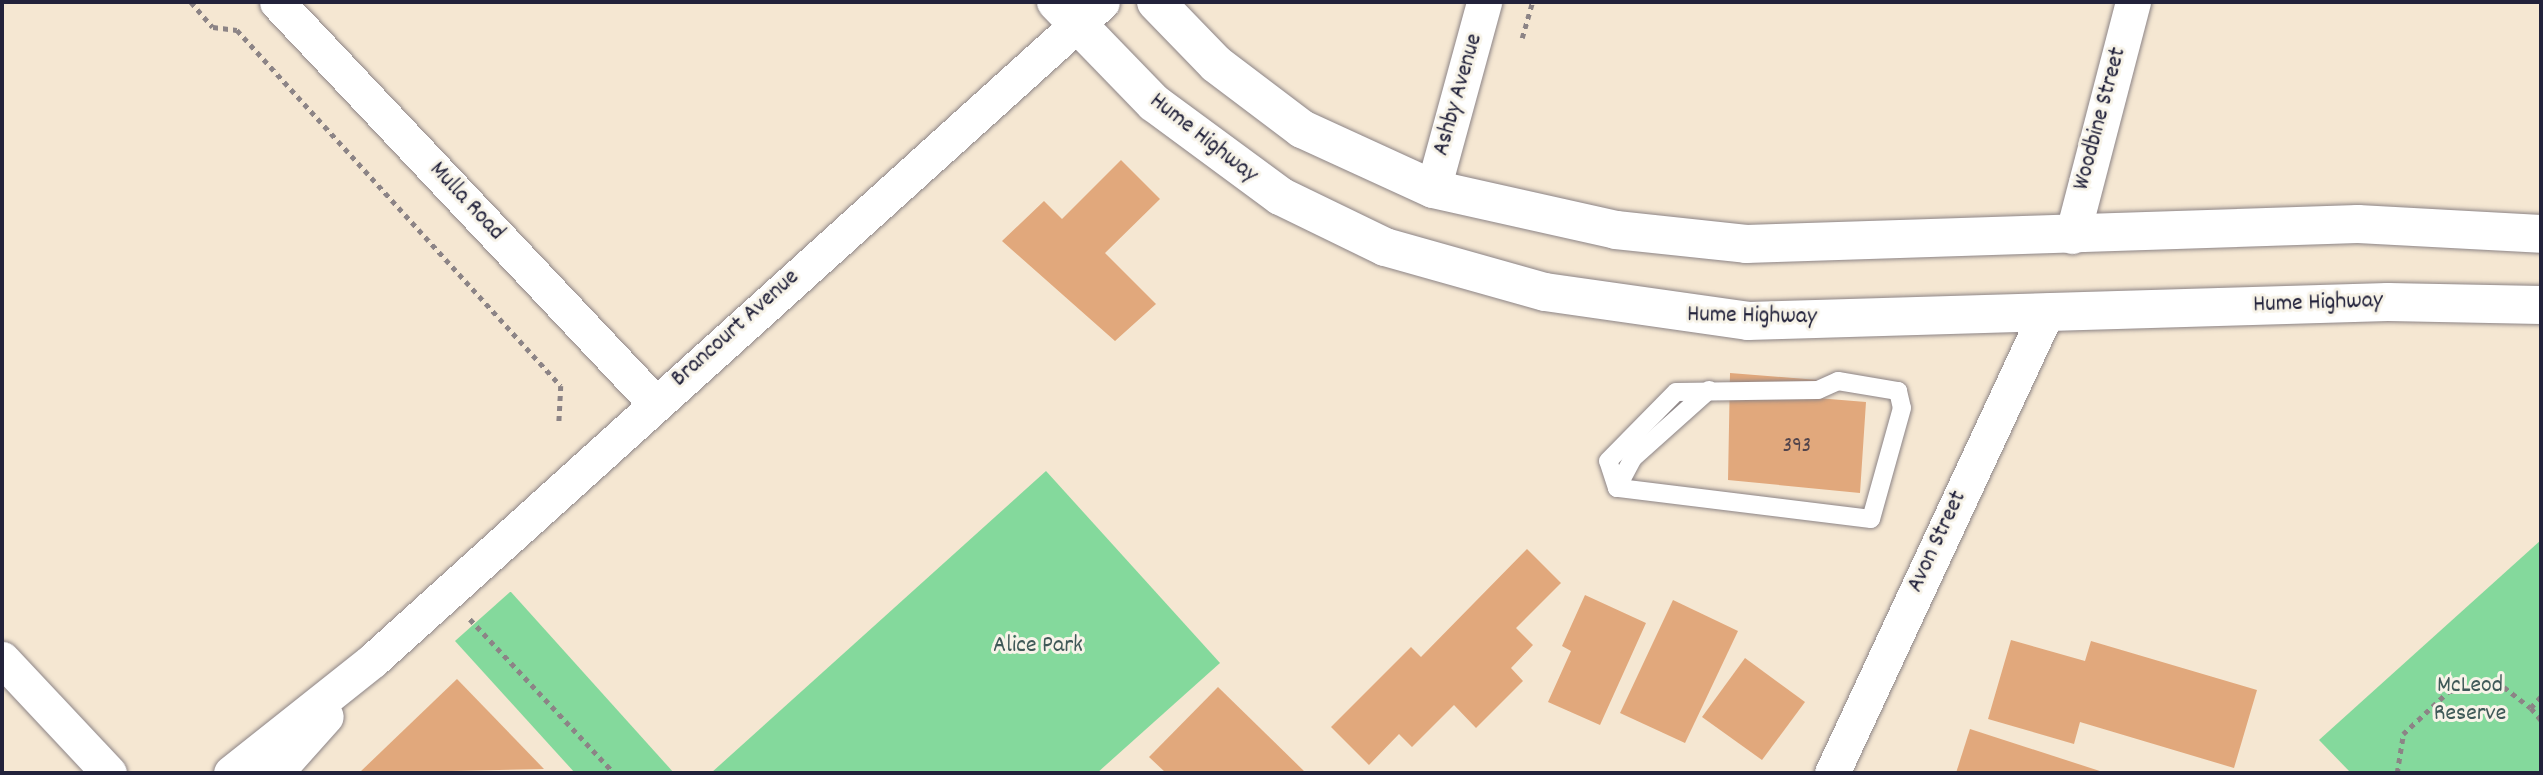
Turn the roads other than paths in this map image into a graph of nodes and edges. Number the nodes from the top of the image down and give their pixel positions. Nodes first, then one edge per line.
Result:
1 (277, 2) edge
2 (1156, 2) edge
3 (1483, 2) edge
4 (2133, 2) edge
5 (1078, 9) edge
6 (1433, 189) junction
7 (2541, 234) edge
8 (2071, 236) junction
9 (2541, 305) edge
10 (2047, 311) junction
11 (655, 403) junction
12 (1871, 519) joint
13 (2, 659) edge
14 (373, 660) junction
15 (108, 773) edge
16 (231, 773) edge
17 (275, 773) edge
18 (1832, 773) edge

1 - 11 street, Mulla Road
2 - 6 highway
3 - 6 street, Ashby Avenue
4 - 8 street, Woodbine Street
5 - 10 highway, Hume Highway
5 - 11 street, Brancourt Avenue
6 - 8 highway
7 - 8 highway
9 - 10 highway, Hume Highway
10 - 18 street, Avon Street
11 - 14 street, Brancourt Avenue
12 - 12 lane
13 - 15 street
14 - 16 street, Brancourt Avenue
14 - 17 street, Brancourt Avenue

